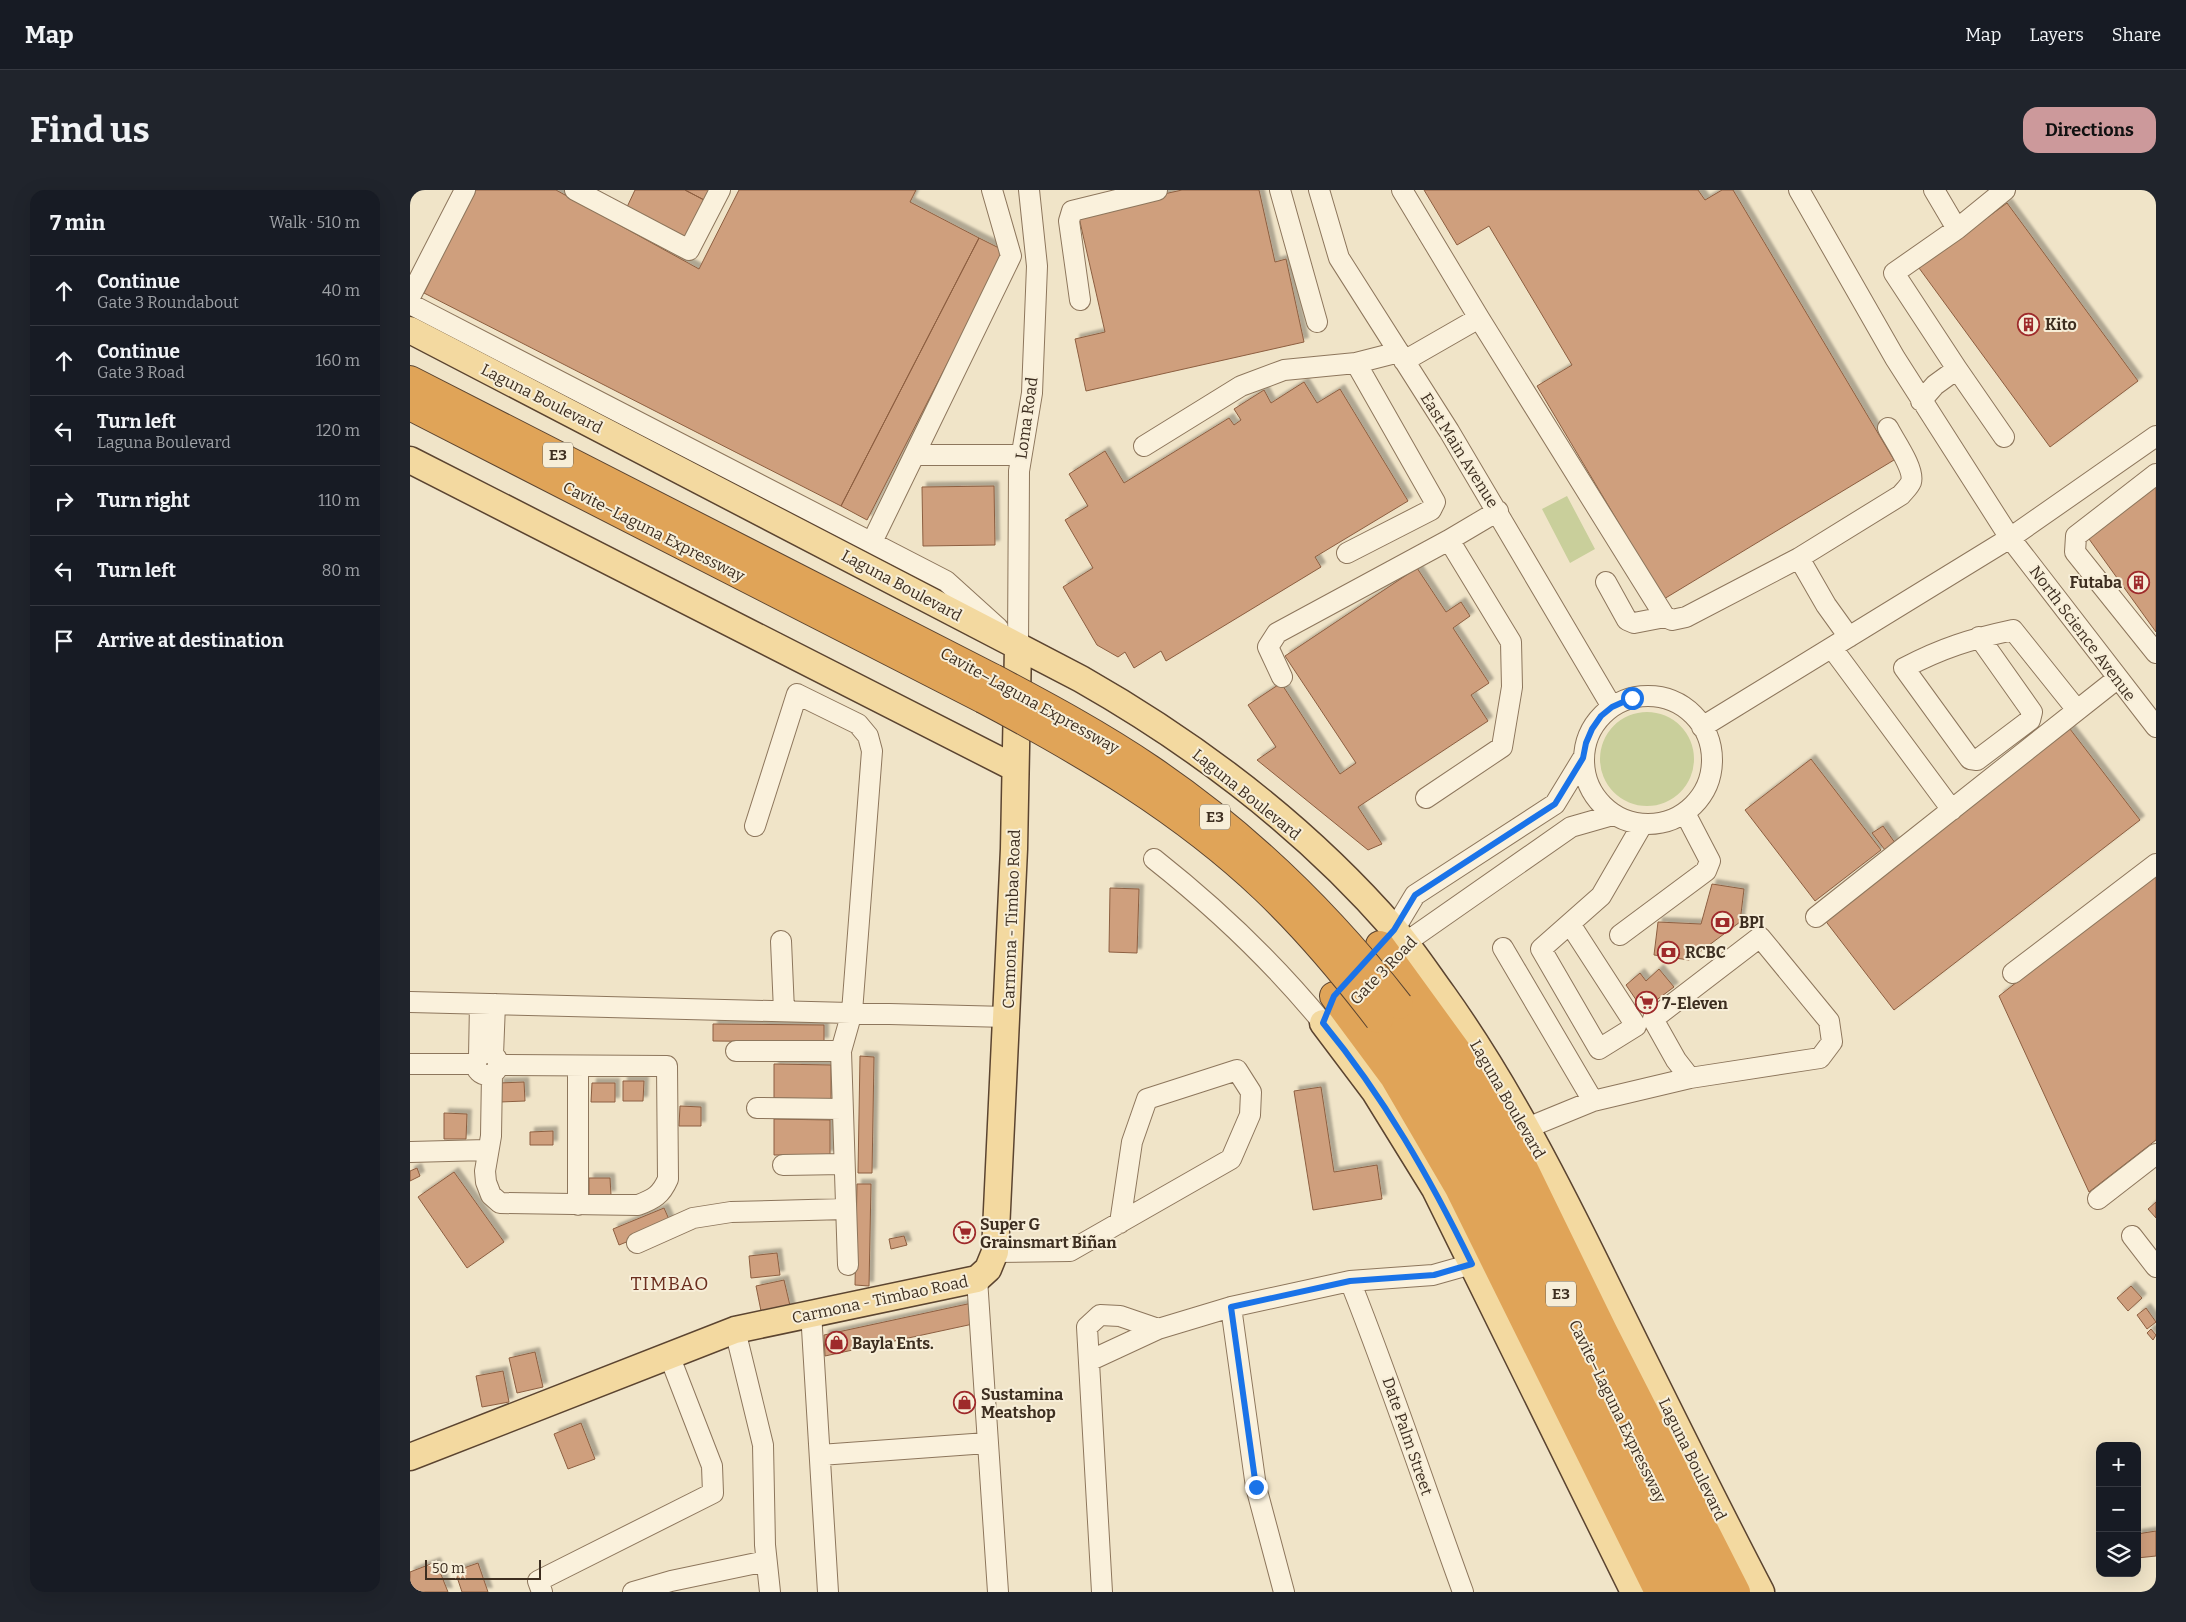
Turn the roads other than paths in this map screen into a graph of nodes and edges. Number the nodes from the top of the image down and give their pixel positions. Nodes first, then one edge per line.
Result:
1 (465, 190) edge
2 (575, 190) edge
3 (720, 190) edge
4 (992, 190) edge
5 (1029, 190) edge
6 (1156, 190) edge
7 (1280, 190) edge
8 (1319, 190) edge
9 (1402, 190) edge
10 (1799, 190) edge
11 (1934, 190) edge
12 (2006, 190) edge
13 (1957, 229) junction
14 (410, 297) edge
15 (1080, 300) dead end
16 (410, 304) edge
17 (1479, 318) junction
18 (1317, 322) dead end
19 (410, 330) edge
20 (1401, 357) junction
21 (1356, 363) junction
22 (1956, 369) junction
23 (410, 380) edge
24 (1921, 401) junction
25 (410, 406) edge
26 (1888, 428) dead end
27 (2004, 436) dead end
28 (2156, 436) edge
29 (1144, 446) dead end
30 (914, 455) junction
31 (1021, 455) junction
32 (410, 460) edge
33 (2156, 474) edge
34 (1498, 511) junction
35 (2010, 538) junction
36 (1449, 540) junction
37 (872, 542) junction
38 (1347, 553) dead end
39 (1799, 558) junction
40 (1606, 582) dead end
41 (1665, 617) junction
42 (1979, 637) junction
43 (1840, 643) junction
44 (1018, 646) junction
45 (2156, 653) edge
46 (1282, 678) dead end
47 (2118, 678) junction
48 (988, 688) junction
49 (1612, 707) junction
50 (2077, 710) junction
51 (1702, 727) junction
52 (2156, 727) edge
53 (1583, 758) junction
54 (1015, 768) junction
55 (1426, 798) dead end
56 (1952, 810) junction
57 (1685, 813) junction
58 (1613, 815) junction
59 (1642, 825) junction
60 (755, 826) dead end
61 (1154, 859) dead end
62 (2156, 864) edge
63 (1816, 917) dead end
64 (1570, 924) junction
65 (1620, 935) dead end
66 (781, 941) dead end
67 (1393, 944) junction
68 (1503, 948) dead end
69 (2013, 974) dead end
70 (410, 1002) edge
71 (487, 1004) junction
72 (1334, 1010) junction
73 (784, 1011) junction
74 (852, 1012) junction
75 (1389, 1012) junction
76 (1007, 1017) junction
77 (736, 1051) dead end
78 (841, 1051) junction
79 (410, 1064) edge
80 (486, 1064) junction
81 (578, 1066) junction
82 (1690, 1078) junction
83 (1593, 1101) junction
84 (757, 1108) dead end
85 (842, 1109) junction
86 (1527, 1128) junction
87 (410, 1152) edge
88 (485, 1152) junction
89 (2156, 1154) edge
90 (843, 1164) junction
91 (782, 1165) dead end
92 (2098, 1198) dead end
93 (578, 1205) junction
94 (846, 1209) junction
95 (1120, 1223) junction
96 (2132, 1236) dead end
97 (637, 1243) dead end
98 (995, 1252) junction
99 (1472, 1264) junction
100 (848, 1265) dead end
101 (2156, 1268) edge
102 (977, 1278) junction
103 (1350, 1281) junction
104 (1231, 1307) junction
105 (811, 1312) junction
106 (1158, 1329) junction
107 (735, 1330) junction
108 (669, 1356) junction
109 (1089, 1361) junction
110 (987, 1442) junction
111 (820, 1455) junction
112 (410, 1457) edge
113 (766, 1561) junction
114 (542, 1592) edge
115 (633, 1592) edge
116 (770, 1592) edge
117 (828, 1592) edge
118 (998, 1592) edge
119 (1102, 1592) edge
120 (1284, 1592) edge
121 (1463, 1592) edge
122 (1634, 1592) edge
123 (1660, 1592) edge
124 (1684, 1592) edge
125 (1710, 1592) edge
126 (1736, 1592) edge
127 (1760, 1592) edge

1 - 14 street
2 - 3 street
4 - 30 street
5 - 31 street, Loma Road
6 - 15 street
7 - 18 street
8 - 20 street, East Main Avenue
9 - 17 street
10 - 24 street, North Science Avenue
11 - 13 street
12 - 13 street
13 - 22 street
16 - 37 street
17 - 20 street
17 - 41 street
19 - 44 main road, Laguna Boulevard
20 - 21 street
20 - 34 street, East Main Avenue
21 - 29 street
21 - 38 street
22 - 24 street
22 - 27 street
23 - 48 highway, Cavite–Laguna Expressway / E3
24 - 35 street, North Science Avenue
25 - 48 highway, Cavite–Laguna Expressway / E3
26 - 39 street
28 - 35 street
30 - 31 street
30 - 37 street
31 - 44 street, Loma Road
32 - 54 main road
33 - 45 street
34 - 36 street
34 - 49 street, East Main Avenue
35 - 43 street
35 - 47 street, North Science Avenue
36 - 46 street
36 - 55 street
37 - 44 street
39 - 41 street
39 - 43 street
40 - 41 street
42 - 42 street
42 - 50 street
43 - 51 street
43 - 56 street
44 - 54 main road, Carmona - Timbao Road
44 - 67 main road, Laguna Boulevard
47 - 50 street
47 - 52 street, North Science Avenue
48 - 75 highway, Cavite–Laguna Expressway / E3, bridge
49 - 51 street
49 - 53 street
50 - 56 street
51 - 57 street
53 - 58 street
53 - 67 street, Gate 3 Road
54 - 76 main road, Carmona - Timbao Road
56 - 63 street
57 - 59 street
57 - 65 street
58 - 59 street
58 - 67 street, Gate 3 Road
59 - 64 street
60 - 74 street
61 - 72 street
62 - 69 street
64 - 64 street
66 - 73 street
67 - 72 main road, Gate 3 Road
67 - 86 main road, Laguna Boulevard
67 - 126 highway
68 - 83 street
70 - 71 street
71 - 73 street
71 - 80 street
72 - 99 main road
72 - 123 highway
73 - 74 street
74 - 76 street
74 - 78 street
75 - 124 highway, Cavite–Laguna Expressway / E3
75 - 125 highway, Cavite–Laguna Expressway / E3
76 - 98 main road, Carmona - Timbao Road
77 - 78 street
78 - 85 street
79 - 80 street
80 - 81 street
80 - 88 street
81 - 93 street
81 - 93 street
82 - 82 street
82 - 83 street
83 - 86 street
84 - 85 street
85 - 90 street
86 - 127 main road, Laguna Boulevard
87 - 88 street
88 - 93 street
89 - 92 street
90 - 91 street
90 - 94 street
94 - 97 street
94 - 100 street
95 - 95 street
95 - 98 street
96 - 101 street
98 - 102 main road, Carmona - Timbao Road
99 - 103 street
99 - 122 main road
102 - 105 main road, Carmona - Timbao Road
102 - 110 street
103 - 104 street
103 - 121 street, Date Palm Street
104 - 106 street
104 - 120 street
105 - 107 main road, Carmona - Timbao Road
105 - 111 street
106 - 109 street
106 - 109 street
107 - 108 main road, Carmona - Timbao Road
107 - 113 street
108 - 112 main road, Carmona - Timbao Road
108 - 114 street
109 - 119 street
110 - 111 street
110 - 118 street
111 - 117 street
113 - 115 street
113 - 116 street

